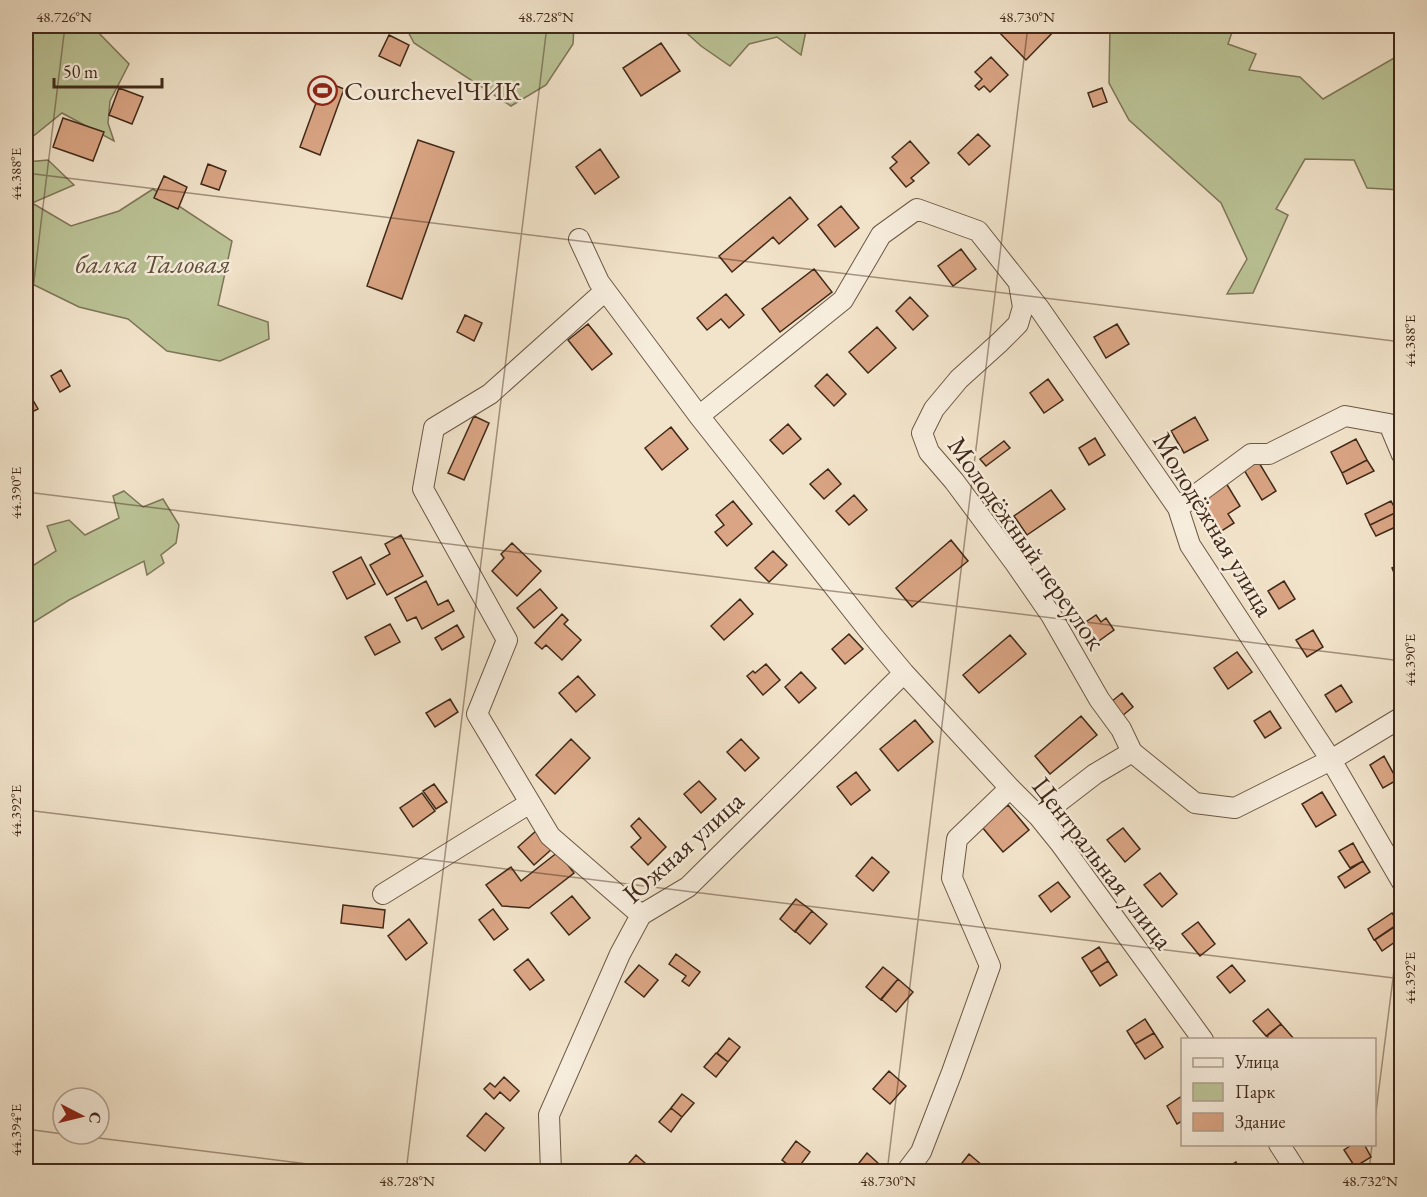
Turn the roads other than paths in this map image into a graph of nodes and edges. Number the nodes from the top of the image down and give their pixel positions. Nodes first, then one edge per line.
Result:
1 (579, 239) dead end
2 (1018, 282) junction
3 (605, 291) junction
4 (699, 416) junction
5 (1401, 455) edge
6 (1178, 508) junction
7 (904, 673) junction
8 (1401, 717) edge
9 (1132, 752) junction
10 (1330, 760) junction
11 (1010, 788) junction
12 (530, 802) junction
13 (1039, 817) junction
14 (1401, 882) edge
15 (383, 894) dead end
16 (640, 915) junction
17 (1202, 1038) edge
18 (1280, 1146) edge
19 (551, 1172) edge
20 (906, 1172) edge
21 (1297, 1172) edge

1 - 3 street, Центральная улица
2 - 4 street, Молодёжная улица
2 - 6 street, Молодёжная улица
2 - 9 street, Молодёжный переулок
3 - 4 street, Центральная улица
3 - 12 street
4 - 7 street, Центральная улица
5 - 6 street
6 - 10 street, Молодёжная улица
7 - 11 street, Центральная улица
7 - 16 street, Южная улица
8 - 10 street
9 - 10 street
9 - 13 street
10 - 14 street, Молодёжная улица
11 - 13 street, Центральная улица
11 - 20 street
12 - 15 street
12 - 16 street
13 - 17 street, Центральная улица
16 - 19 street, Южная улица
18 - 21 street

